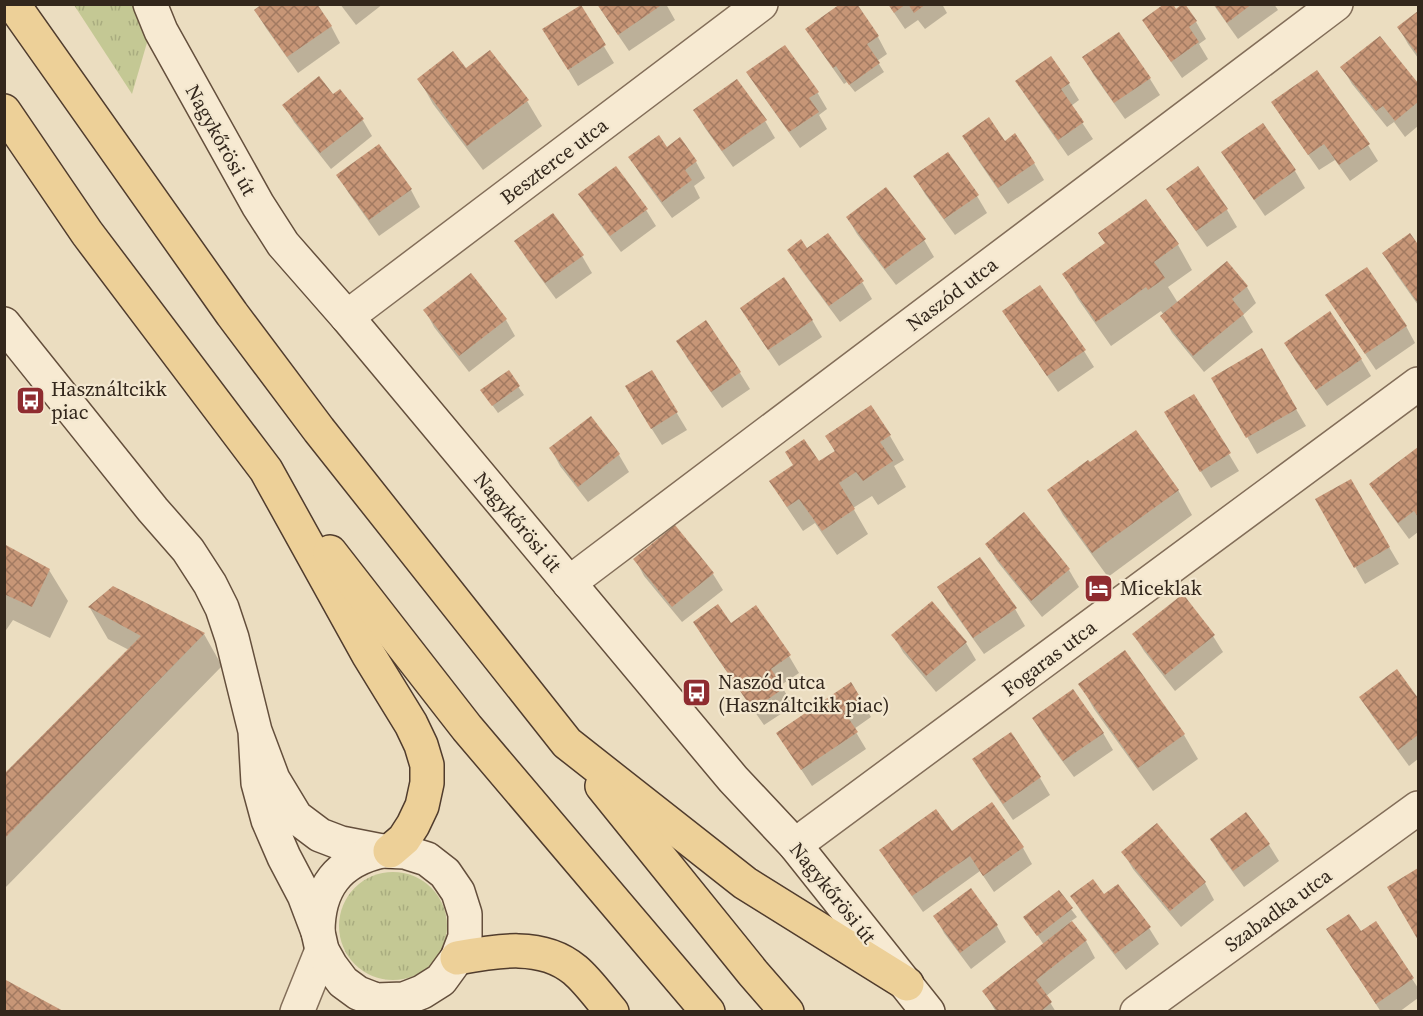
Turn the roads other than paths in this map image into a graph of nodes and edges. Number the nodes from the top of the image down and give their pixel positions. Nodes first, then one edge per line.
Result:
1 (13, 4) edge
2 (150, 4) edge
3 (761, 4) edge
4 (1336, 4) edge
5 (4, 111) edge
6 (347, 317) junction
7 (4, 324) edge
8 (1419, 384) edge
9 (266, 470) junction
10 (569, 583) junction
11 (255, 731) junction
12 (567, 743) junction
13 (1419, 808) edge
14 (795, 845) junction
15 (386, 851) junction
16 (320, 941) junction
17 (458, 958) junction
18 (907, 984) junction
19 (364, 1006) edge
20 (297, 1011) edge
21 (612, 1011) edge
22 (708, 1011) edge
23 (787, 1011) edge
24 (928, 1011) edge
25 (1137, 1011) edge

1 - 12 main road
2 - 6 street, Nagykőrösi út
3 - 6 street, Beszterce utca
4 - 10 street, Naszód utca
5 - 9 main road
6 - 10 street, Nagykőrösi út
7 - 11 street
8 - 14 street, Fogaras utca
9 - 15 main road
9 - 22 main road
10 - 14 street, Nagykőrösi út
11 - 15 street
11 - 16 street
12 - 18 main road
12 - 23 main road
13 - 25 street, Szabadka utca
14 - 18 street, Nagykőrösi út
15 - 16 street
15 - 17 street
16 - 19 street
16 - 20 street
17 - 19 street
17 - 21 main road
18 - 24 street, Nagykőrösi út

